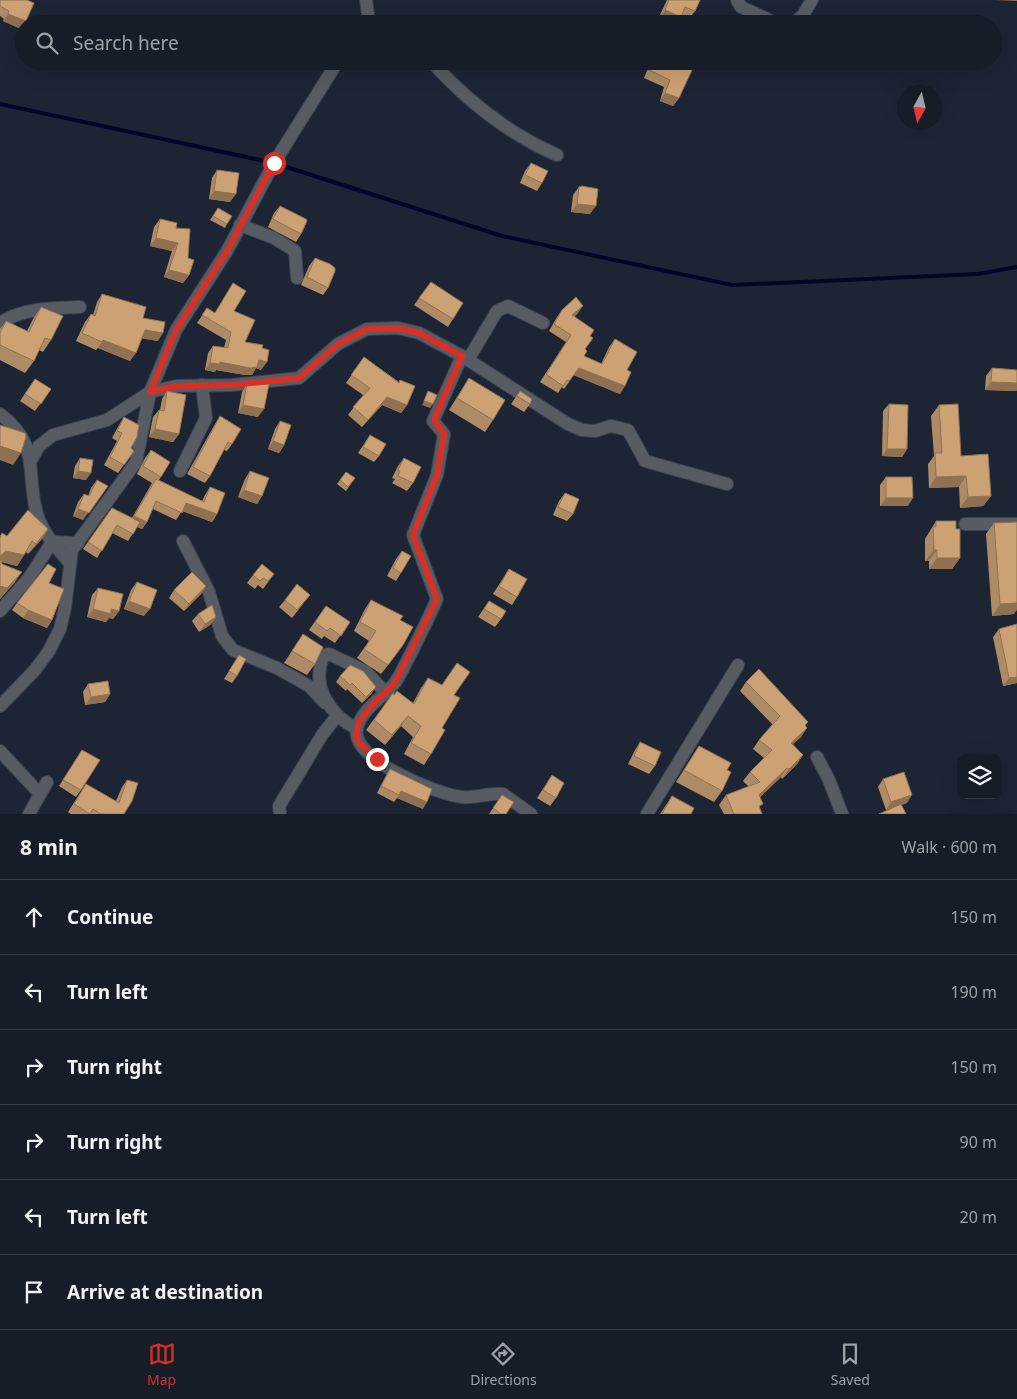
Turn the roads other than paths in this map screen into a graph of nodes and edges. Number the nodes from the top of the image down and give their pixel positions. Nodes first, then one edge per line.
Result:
1 (366, 0) edge
2 (737, 0) edge
3 (812, 0) edge
4 (368, 15) edge
5 (757, 15) edge
6 (803, 15) edge
7 (332, 70) edge
8 (439, 70) edge
9 (557, 155) dead end
10 (240, 226) junction
11 (296, 278) dead end
12 (80, 307) dead end
13 (0, 323) edge
14 (543, 323) dead end
15 (465, 358) junction
16 (202, 385) junction
17 (150, 392) junction
18 (0, 414) edge
19 (30, 462) junction
20 (180, 471) dead end
21 (727, 484) dead end
22 (965, 524) dead end
23 (1017, 524) edge
24 (182, 541) dead end
25 (52, 542) junction
26 (78, 543) junction
27 (69, 562) junction
28 (14, 574) edge
29 (29, 578) junction
30 (0, 611) edge
31 (738, 664) dead end
32 (385, 692) junction
33 (326, 703) junction
34 (0, 706) edge
35 (338, 716) junction
36 (357, 729) junction
37 (0, 751) edge
38 (817, 757) dead end
39 (47, 782) dead end
40 (40, 794) junction
41 (29, 814) edge
42 (280, 814) edge
43 (531, 814) edge
44 (646, 814) edge
45 (842, 814) edge

1 - 4 street
2 - 5 street
3 - 6 street
7 - 10 street
8 - 9 street
10 - 11 street
10 - 17 street
12 - 13 street
14 - 15 street
15 - 16 street
15 - 21 street
15 - 32 street
16 - 17 street
16 - 20 street
17 - 19 street
17 - 26 street
18 - 19 street
19 - 25 street
22 - 23 street
24 - 33 street
25 - 26 street
25 - 27 street
25 - 29 street
26 - 27 street
27 - 34 street
28 - 29 street
29 - 30 street
31 - 44 street
32 - 33 street
32 - 36 street
33 - 35 street
35 - 36 street
35 - 42 street
36 - 43 street
37 - 40 street
38 - 45 street
39 - 40 street
40 - 41 street

